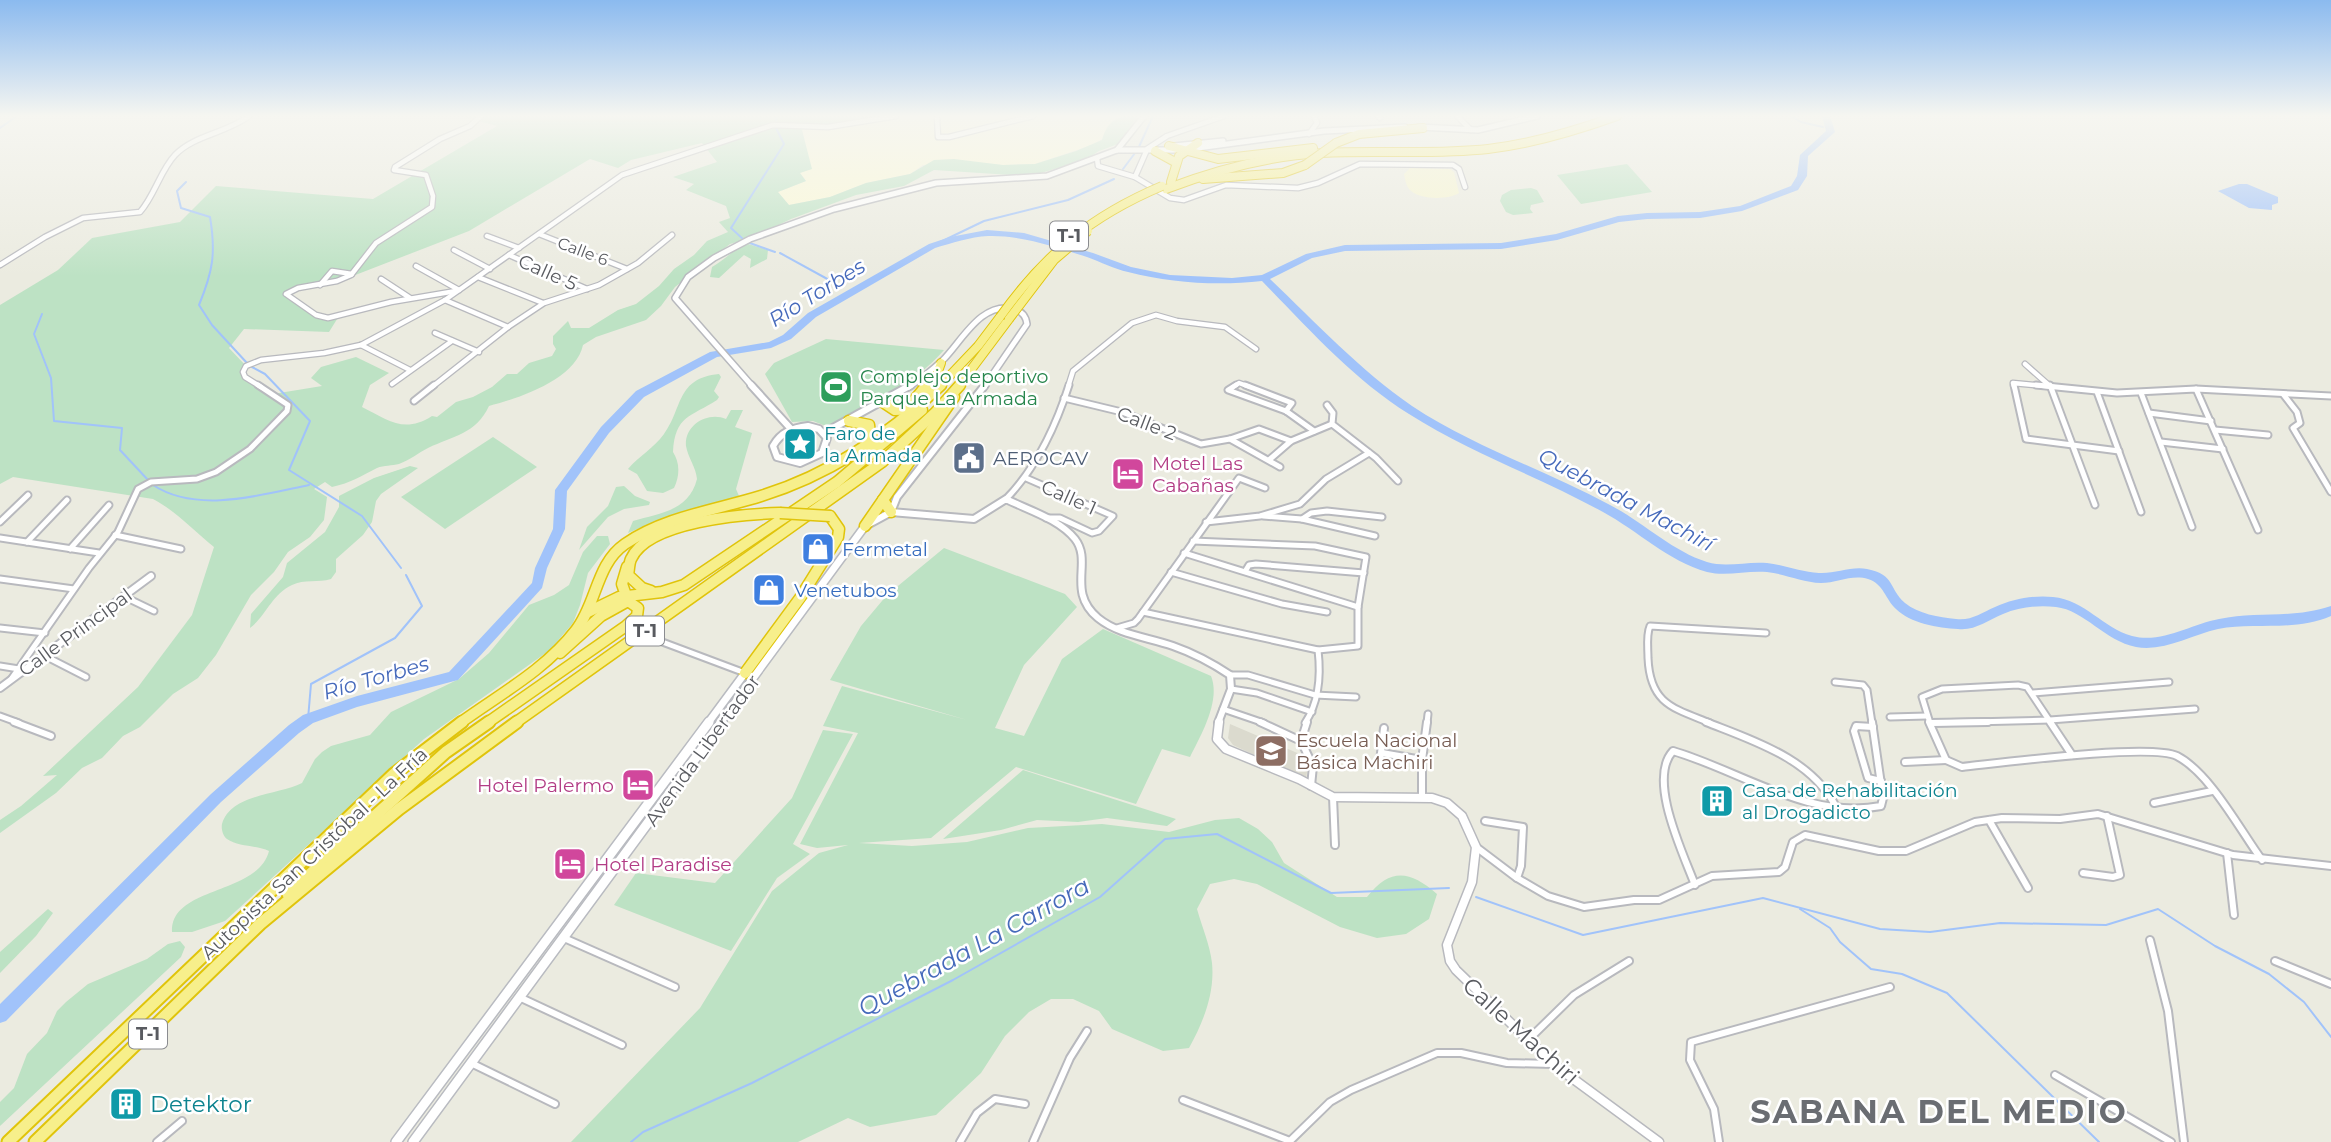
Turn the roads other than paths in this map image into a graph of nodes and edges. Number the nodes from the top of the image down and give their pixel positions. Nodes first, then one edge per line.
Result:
1 (167, 169) edge
2 (394, 169) edge
3 (639, 169) edge
4 (1065, 169) edge
5 (1109, 169) edge
6 (1138, 169) edge
7 (1172, 169) edge
8 (1210, 169) edge
9 (1221, 169) edge
10 (1293, 169) edge
11 (1348, 169) edge
12 (1458, 169) edge
13 (1135, 177) junction
14 (1182, 182) junction
15 (1167, 185) junction
16 (1465, 187) dead end
17 (539, 234) junction
18 (672, 235) dead end
19 (487, 236) dead end
20 (519, 248) junction
21 (454, 250) dead end
22 (509, 255) junction
23 (0, 265) edge
24 (416, 267) dead end
25 (627, 268) junction
26 (490, 269) junction
27 (352, 274) junction
28 (478, 277) junction
29 (381, 279) dead end
30 (320, 285) junction
31 (458, 290) junction
32 (587, 290) junction
33 (410, 298) junction
34 (445, 300) junction
35 (544, 303) junction
36 (1004, 318) junction
37 (508, 327) junction
38 (435, 333) dead end
39 (452, 341) junction
40 (361, 345) junction
41 (1256, 349) dead end
42 (479, 352) junction
43 (941, 363) junction
44 (2025, 364) dead end
45 (410, 370) junction
46 (958, 371) junction
47 (392, 384) dead end
48 (2051, 386) junction
49 (2196, 389) junction
50 (956, 390) junction
51 (2097, 392) junction
52 (2141, 393) junction
53 (2283, 394) junction
54 (2331, 396) edge
55 (1065, 398) junction
56 (414, 401) dead end
57 (883, 402) junction
58 (1327, 405) dead end
59 (1286, 411) junction
60 (908, 412) junction
61 (2149, 413) junction
62 (849, 421) junction
63 (2211, 421) junction
64 (1332, 424) junction
65 (791, 429) junction
66 (2215, 430) junction
67 (1314, 431) junction
68 (824, 433) junction
69 (2268, 435) dead end
70 (1230, 439) junction
71 (1291, 441) junction
72 (2161, 442) junction
73 (871, 443) junction
74 (2074, 446) junction
75 (2223, 449) junction
76 (2119, 452) junction
77 (1369, 453) junction
78 (1269, 460) junction
79 (1280, 467) dead end
80 (1026, 478) junction
81 (1398, 481) dead end
82 (1265, 488) dead end
83 (2331, 492) edge
84 (28, 495) dead end
85 (1006, 499) junction
86 (67, 500) dead end
87 (883, 500) junction
88 (109, 505) dead end
89 (2095, 505) dead end
90 (891, 512) junction
91 (2141, 512) dead end
92 (1259, 516) junction
93 (1382, 517) dead end
94 (1044, 519) junction
95 (1302, 519) junction
96 (0, 522) edge
97 (1206, 522) junction
98 (866, 526) junction
99 (2192, 527) dead end
100 (2258, 530) dead end
101 (115, 535) junction
102 (1375, 536) dead end
103 (0, 538) edge
104 (1193, 541) junction
105 (27, 542) junction
106 (70, 548) junction
107 (181, 549) dead end
108 (99, 553) junction
109 (1184, 553) junction
110 (627, 567) junction
111 (1246, 570) junction
112 (1171, 572) junction
113 (1364, 573) junction
114 (151, 576) dead end
115 (0, 579) edge
116 (74, 589) junction
117 (652, 592) junction
118 (125, 597) junction
119 (627, 598) junction
120 (1358, 607) junction
121 (154, 611) dead end
122 (588, 612) junction
123 (1143, 612) junction
124 (1327, 612) dead end
125 (0, 628) edge
126 (1117, 628) junction
127 (45, 632) junction
128 (1766, 633) dead end
129 (641, 634) junction
130 (1318, 650) junction
131 (45, 656) junction
132 (548, 661) junction
133 (0, 666) edge
134 (19, 669) junction
135 (745, 673) junction
136 (1230, 675) junction
137 (86, 677) dead end
138 (11, 679) junction
139 (1835, 682) dead end
140 (2169, 682) dead end
141 (0, 688) edge
142 (1231, 689) junction
143 (2033, 693) junction
144 (1315, 695) junction
145 (1356, 697) dead end
146 (1223, 709) junction
147 (2195, 709) dead end
148 (1312, 712) junction
149 (1428, 714) dead end
150 (0, 716) edge
151 (1927, 716) junction
152 (1891, 717) dead end
153 (2050, 720) junction
154 (1930, 723) junction
155 (1872, 727) junction
156 (1384, 728) dead end
157 (51, 736) dead end
158 (1301, 741) junction
159 (1382, 752) junction
160 (2072, 755) junction
161 (1422, 760) junction
162 (1946, 760) junction
163 (1380, 761) dead end
164 (1905, 762) dead end
165 (1881, 781) junction
166 (1311, 786) junction
167 (2212, 791) junction
168 (1334, 797) junction
169 (1422, 797) junction
170 (2154, 803) dead end
171 (1837, 809) junction
172 (2107, 816) junction
173 (1989, 820) junction
174 (1485, 821) dead end
175 (1335, 845) dead end
176 (1476, 847) junction
177 (2227, 853) junction
178 (2262, 860) junction
179 (2331, 866) edge
180 (2083, 873) dead end
181 (1517, 878) junction
182 (1695, 884) junction
183 (2028, 888) dead end
184 (2234, 915) dead end
185 (260, 924) junction
186 (564, 938) junction
187 (2150, 940) dead end
188 (1629, 961) dead end
189 (2275, 961) dead end
190 (2331, 984) edge
191 (675, 987) dead end
192 (1890, 987) dead end
193 (519, 998) junction
194 (1087, 1031) dead end
195 (1528, 1040) junction
196 (622, 1045) dead end
197 (471, 1063) junction
198 (1553, 1064) junction
199 (2055, 1075) dead end
200 (1183, 1100) dead end
201 (555, 1104) dead end
202 (1025, 1104) dead end
203 (182, 1121) dead end
204 (417, 1141) edge
205 (8, 1142) edge
206 (35, 1142) edge
207 (157, 1142) edge
208 (396, 1142) edge
209 (960, 1142) edge
210 (1032, 1142) edge
211 (1289, 1142) edge
212 (1659, 1142) edge
213 (1719, 1142) edge
214 (2171, 1142) edge
215 (2184, 1142) edge

1 - 23 street
2 - 27 street
3 - 17 street
4 - 65 street
5 - 13 street
6 - 13 street
7 - 15 highway
8 - 15 highway, Autopista San Cristóbal - La Fría / T-1
9 - 14 highway, Autopista San Cristóbal - La Fría / T-1
10 - 14 highway, bridge
11 - 13 street
12 - 16 street
14 - 15 highway, Autopista San Cristóbal - La Fría / T-1
15 - 36 highway, Autopista San Cristóbal - La Fría / T-1, bridge
17 - 20 street
17 - 25 street, Calle 6
18 - 25 street
19 - 20 street
20 - 22 street
21 - 26 street
22 - 26 street
22 - 32 street, Calle 5
24 - 31 street
25 - 32 street
26 - 28 street
27 - 30 street
27 - 30 street
28 - 31 street
28 - 35 street
29 - 33 street
30 - 33 street
31 - 33 street
31 - 34 street
32 - 35 street
34 - 37 street
34 - 40 street
35 - 37 street
36 - 46 highway, Autopista San Cristóbal - La Fría / T-1
36 - 50 highway, Autopista San Cristóbal - La Fría / T-1
37 - 42 street
38 - 39 street
39 - 42 street
39 - 45 street
40 - 45 street
40 - 101 street
41 - 55 street
42 - 56 street
43 - 57 street
43 - 60 highway
43 - 90 street
44 - 48 street
45 - 47 street
46 - 60 highway, Autopista San Cristóbal - La Fría / T-1
46 - 117 highway
48 - 51 street
48 - 74 street
48 - 74 street
49 - 52 street
49 - 53 street
49 - 63 street
50 - 87 highway
50 - 129 highway, Autopista San Cristóbal - La Fría / T-1
51 - 52 street
51 - 76 street
52 - 61 street
53 - 54 street
53 - 83 street
55 - 70 street, Calle 2
55 - 80 street
57 - 60 highway
57 - 62 street
58 - 64 street
59 - 59 street
59 - 67 street
60 - 73 highway, Autopista San Cristóbal - La Fría / T-1
61 - 63 street
61 - 72 street
62 - 68 street
62 - 73 highway
63 - 66 street
64 - 67 street
64 - 77 street
65 - 68 street
65 - 68 street
66 - 69 street
66 - 75 street
67 - 71 street
70 - 71 street, Calle 2
70 - 78 street
71 - 78 street
72 - 75 street
72 - 99 street
73 - 122 highway, Autopista San Cristóbal - La Fría / T-1
74 - 76 street
74 - 89 street
75 - 100 street
76 - 91 street
77 - 81 street
77 - 92 street
78 - 79 street
80 - 85 street
80 - 94 street, Calle 1
82 - 97 street
84 - 96 street
85 - 90 street
85 - 94 street
86 - 105 street
87 - 90 highway
87 - 98 highway
88 - 106 street
90 - 98 street
92 - 95 street
92 - 97 street
93 - 95 street
94 - 126 street
95 - 102 street
97 - 104 street
98 - 186 main road, Avenida Libertador
101 - 107 street
101 - 108 street
103 - 105 street
104 - 109 street
104 - 113 street
105 - 106 street
106 - 108 street
108 - 116 street
109 - 111 street
109 - 112 street
110 - 117 highway
110 - 119 highway
110 - 135 highway, bridge
111 - 113 street
111 - 120 street
112 - 123 street
112 - 124 street
113 - 120 street
114 - 118 street, Calle Principal
115 - 116 street
116 - 127 street
117 - 119 highway
118 - 121 street
118 - 131 street, Calle Principal
119 - 122 highway
119 - 132 highway
119 - 185 highway
120 - 130 street
122 - 132 highway, Autopista San Cristóbal - La Fría / T-1
123 - 126 street
123 - 130 street
125 - 127 street
126 - 136 street
127 - 134 street
128 - 171 street
129 - 135 street
129 - 185 highway, Autopista San Cristóbal - La Fría / T-1
130 - 144 street
131 - 137 street
131 - 138 street, Calle Principal
132 - 205 highway, Autopista San Cristóbal - La Fría / T-1
133 - 134 street
134 - 138 street
135 - 208 main road, Avenida Libertador
136 - 142 street
136 - 144 street
138 - 141 street, Calle Principal
139 - 155 street
140 - 143 street
142 - 146 street
142 - 148 street
143 - 151 street
143 - 153 street
144 - 145 street
144 - 148 street
146 - 158 street
146 - 166 street
147 - 153 street
148 - 158 street
149 - 161 street
150 - 157 street
151 - 152 street
151 - 154 street
153 - 154 street
153 - 160 street
154 - 162 street
155 - 165 street
155 - 165 street
156 - 159 street
158 - 166 street
159 - 161 street
159 - 163 street
160 - 162 street
160 - 167 street
161 - 169 street
162 - 164 street
165 - 171 street
166 - 168 street
167 - 170 street
167 - 178 street
168 - 169 street
168 - 175 street
169 - 176 street
171 - 182 street
172 - 173 street
172 - 177 street
172 - 180 street
173 - 182 street
173 - 183 street
174 - 181 street
176 - 181 street
176 - 195 street, Calle Machiri
177 - 178 street
177 - 184 street
178 - 179 street
181 - 182 street
185 - 206 highway, Autopista San Cristóbal - La Fría / T-1
186 - 191 street
186 - 193 main road, Avenida Libertador
187 - 215 street
188 - 195 street
189 - 190 street
192 - 213 street
193 - 196 street
193 - 197 main road, Avenida Libertador
194 - 210 street
195 - 198 street, Calle Machiri
197 - 201 street
197 - 204 main road, Avenida Libertador
198 - 211 street
198 - 212 street, Calle Machiri
199 - 214 street
200 - 211 street
202 - 209 street
203 - 207 street

